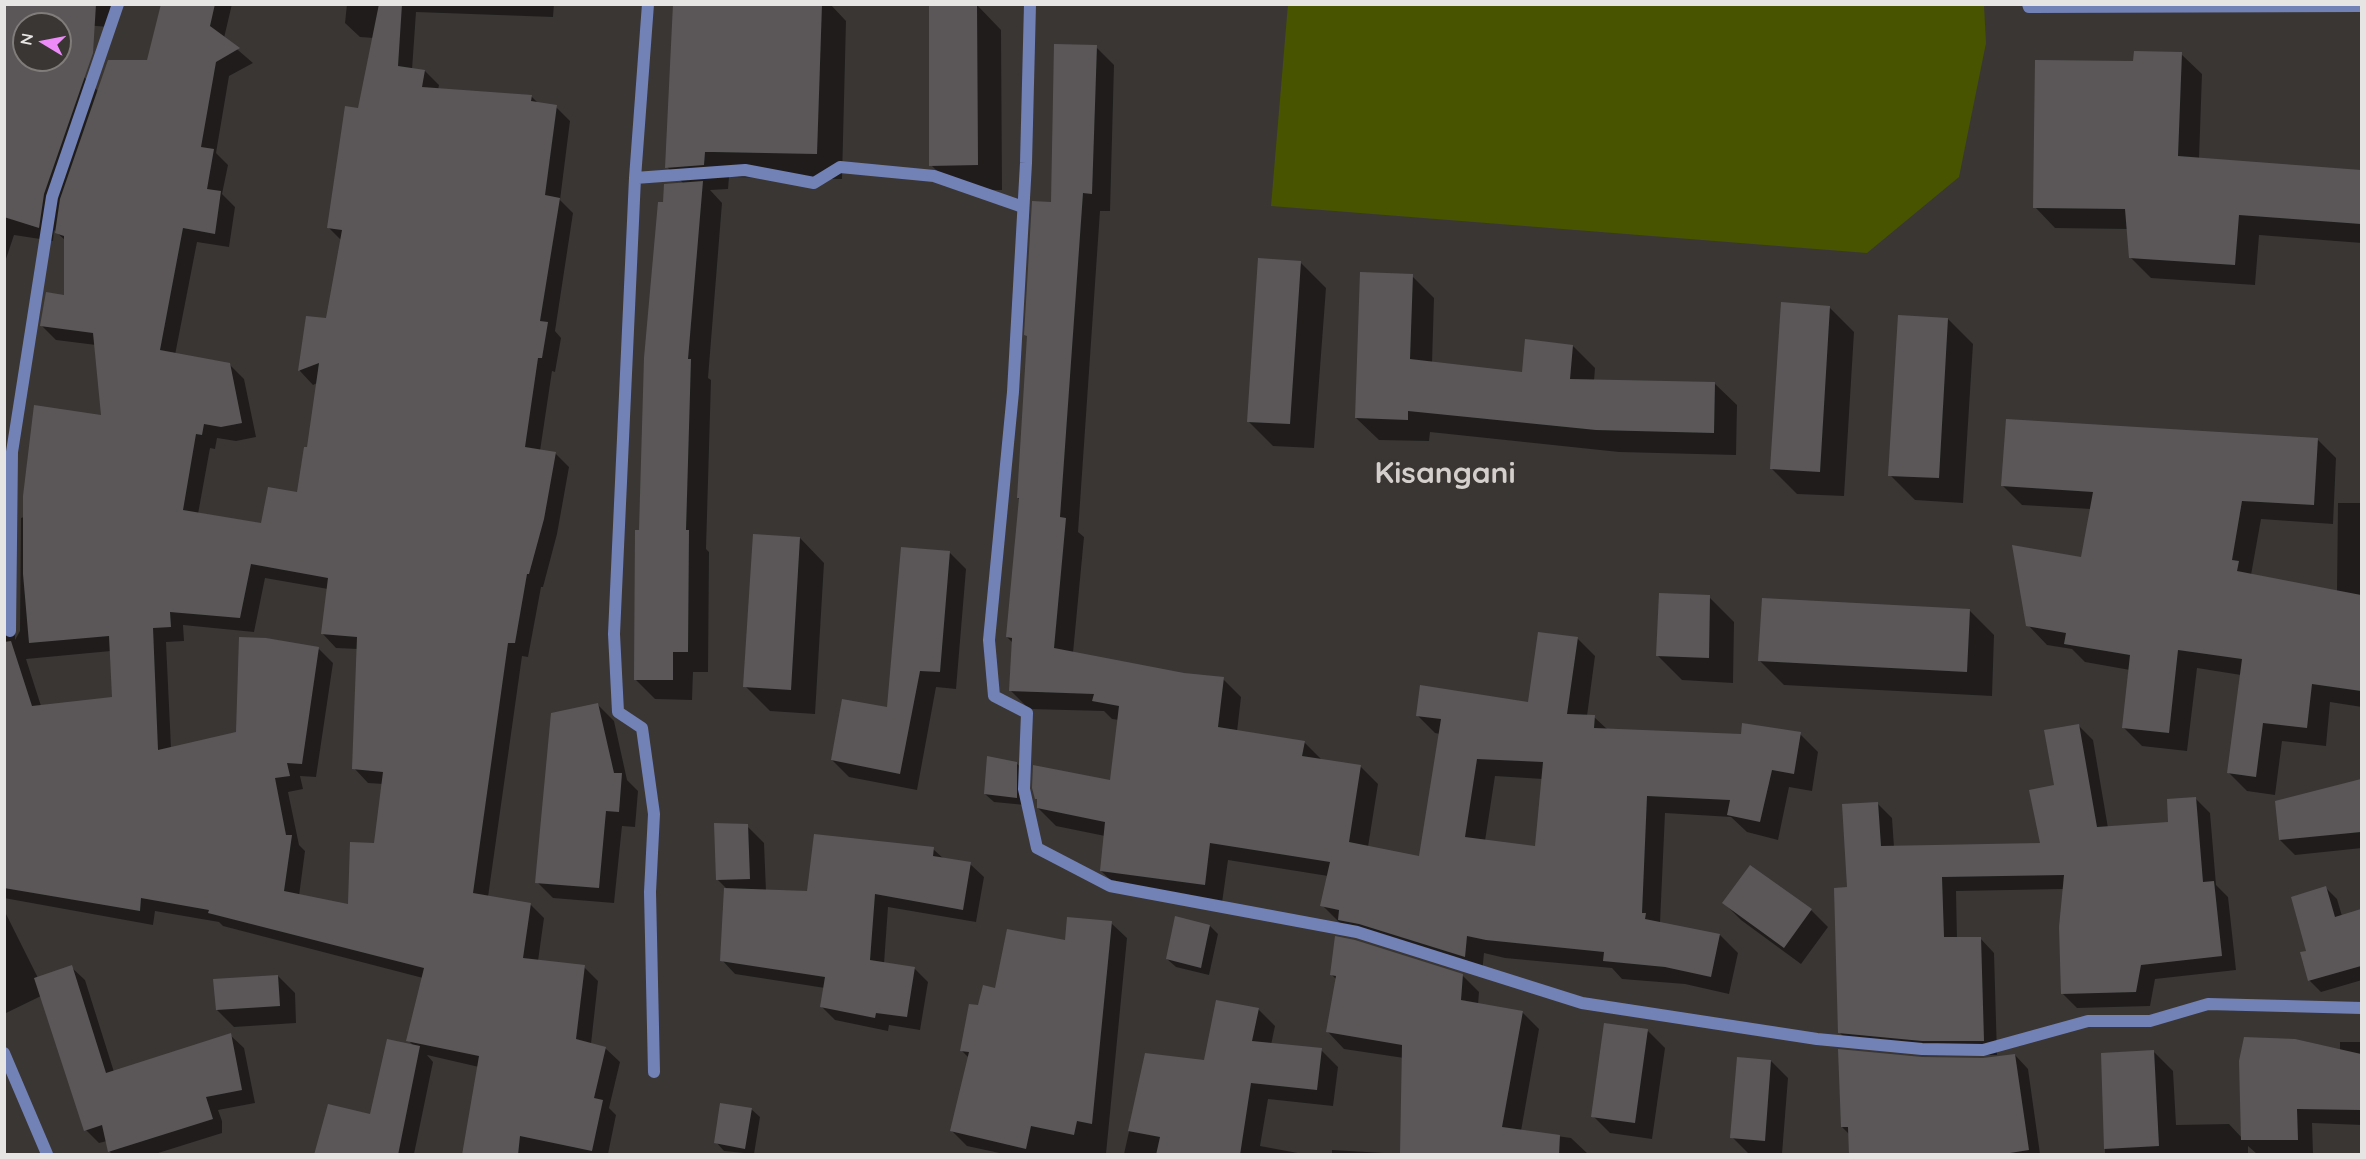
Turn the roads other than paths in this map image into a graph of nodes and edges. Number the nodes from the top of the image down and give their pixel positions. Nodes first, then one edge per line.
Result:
1 (118, 4) edge
2 (648, 4) edge
3 (1030, 4) edge
4 (2028, 4) edge
5 (2361, 6) edge
6 (635, 178) junction
7 (1023, 207) junction
8 (10, 632) dead end
9 (2361, 1008) edge
10 (4, 1053) edge
11 (654, 1072) dead end
12 (47, 1155) edge

1 - 8 street
2 - 6 street
3 - 7 street
4 - 5 street
6 - 7 street
6 - 11 street
7 - 9 street
10 - 12 street

